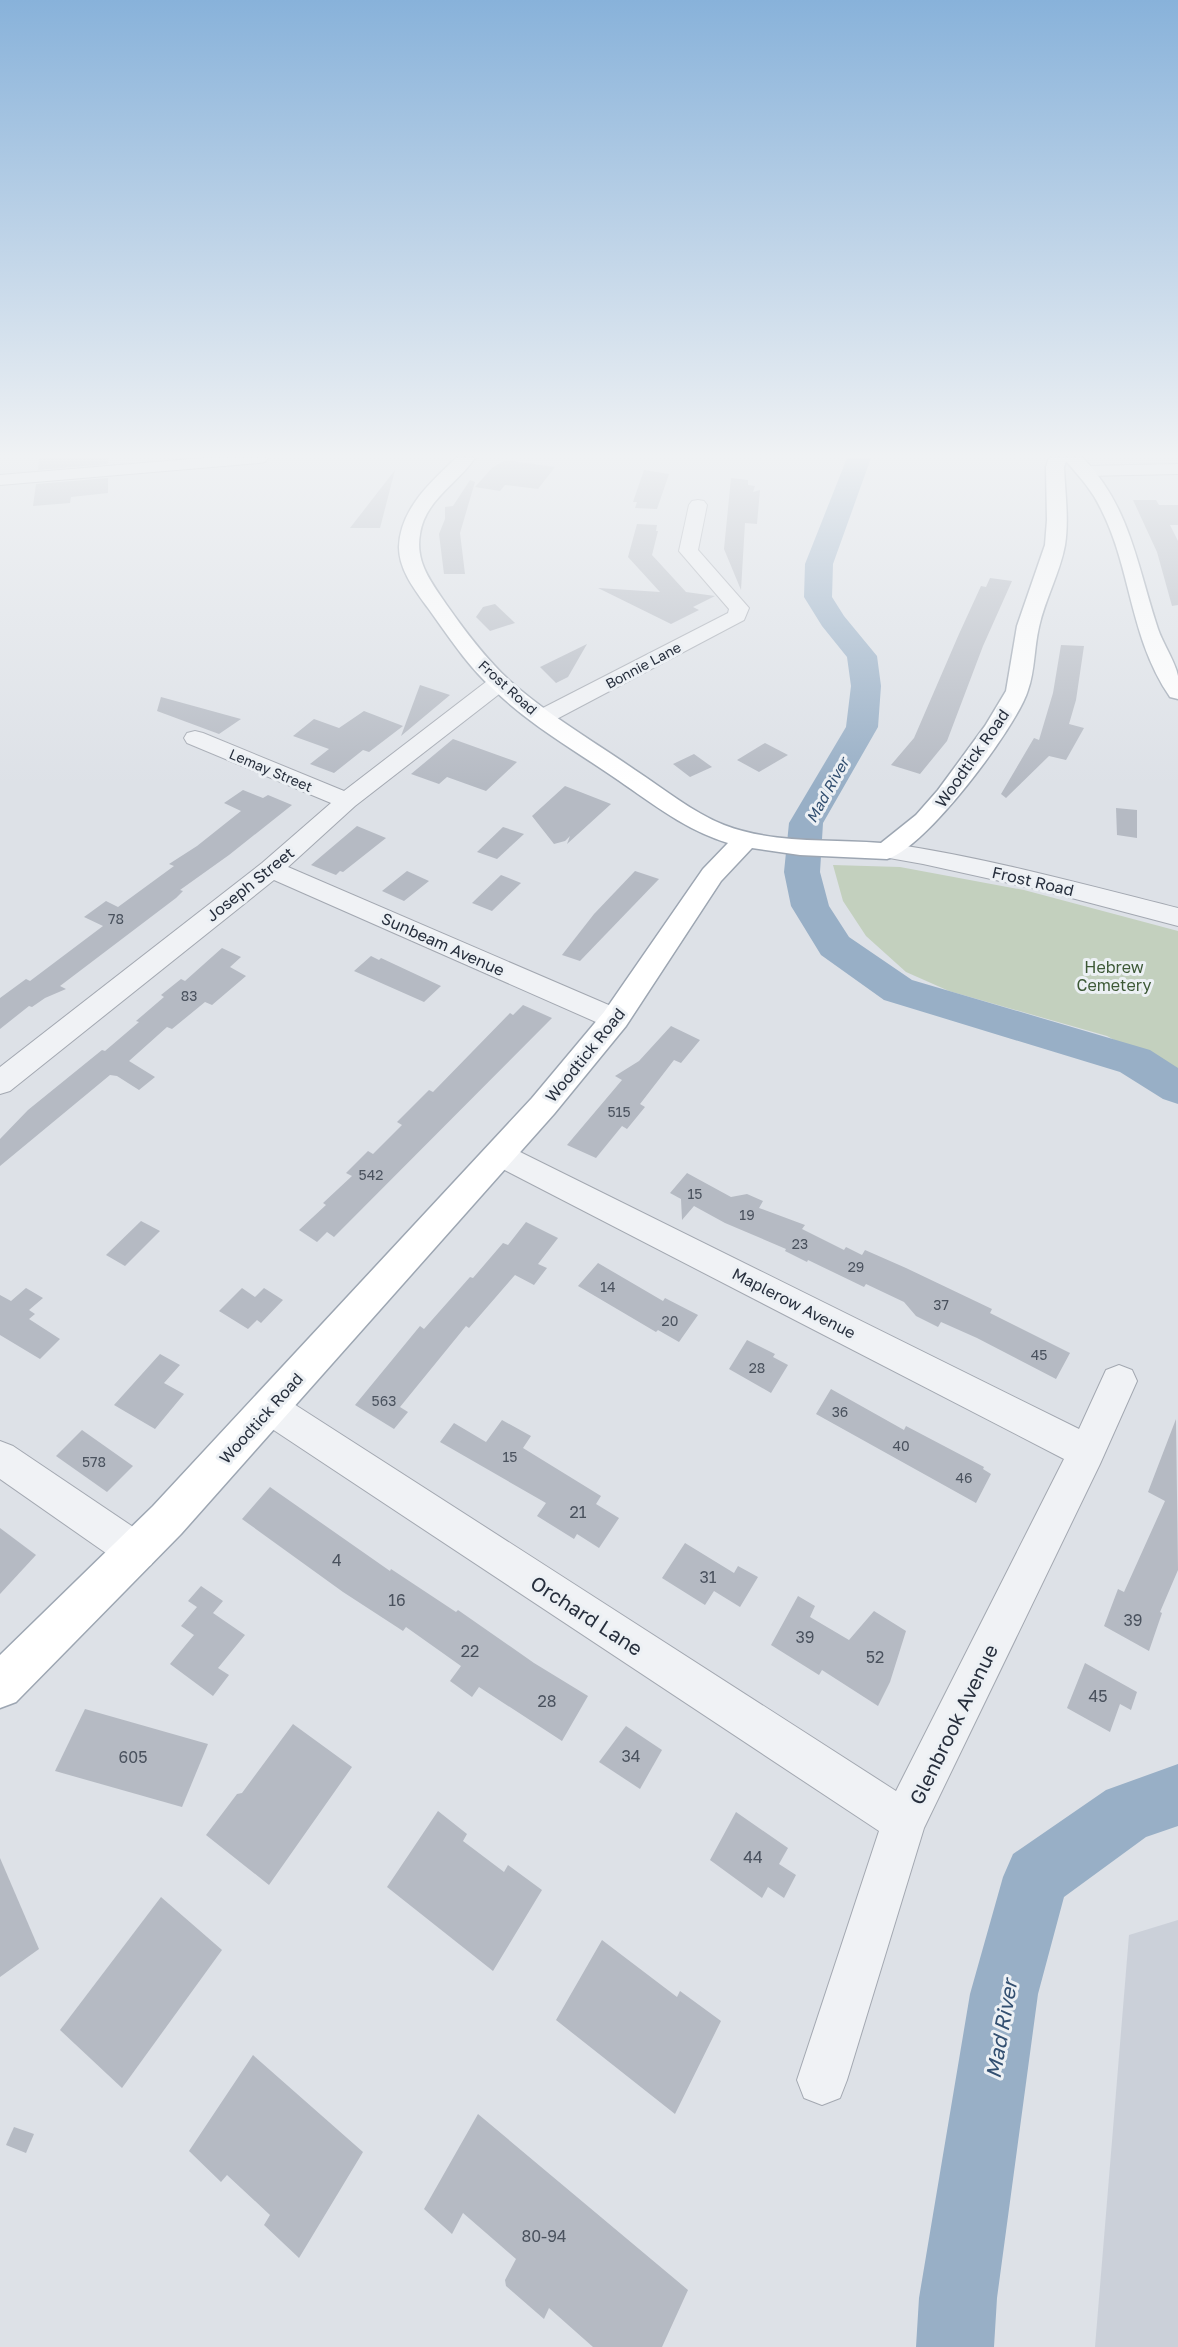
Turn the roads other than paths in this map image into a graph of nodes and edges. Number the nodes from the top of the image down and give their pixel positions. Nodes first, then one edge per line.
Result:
1 (414, 568) edge
2 (703, 568) edge
3 (1047, 568) edge
4 (1130, 568) edge
5 (499, 683) junction
6 (1178, 692) edge
7 (543, 717) junction
8 (195, 738) dead end
9 (347, 801) junction
10 (745, 840) junction
11 (887, 851) junction
12 (271, 869) junction
13 (1178, 917) edge
14 (615, 1020) junction
15 (0, 1083) edge
16 (500, 1154) junction
17 (1119, 1381) dead end
18 (270, 1408) junction
19 (1087, 1452) junction
20 (0, 1458) edge
21 (137, 1552) junction
22 (0, 1686) edge
23 (904, 1822) junction
24 (822, 2080) dead end

1 - 5 main road, Frost Road
2 - 7 street, Bonnie Lane
3 - 11 main road, Woodtick Road
4 - 6 main road
5 - 7 main road, Frost Road
5 - 9 street, Joseph Street
7 - 10 main road, Frost Road
8 - 9 street, Lemay Street
9 - 12 street, Joseph Street
10 - 11 main road
10 - 14 main road, Woodtick Road
11 - 13 street, Frost Road
12 - 14 street, Sunbeam Avenue
12 - 15 street, Joseph Street
14 - 16 main road, Woodtick Road
16 - 18 main road, Woodtick Road
16 - 19 street, Maplerow Avenue
17 - 19 street, Glenbrook Avenue
18 - 21 main road, Woodtick Road
18 - 23 street, Orchard Lane
19 - 23 street, Glenbrook Avenue
20 - 21 street
21 - 22 main road, Woodtick Road
23 - 24 street, Glenbrook Avenue

